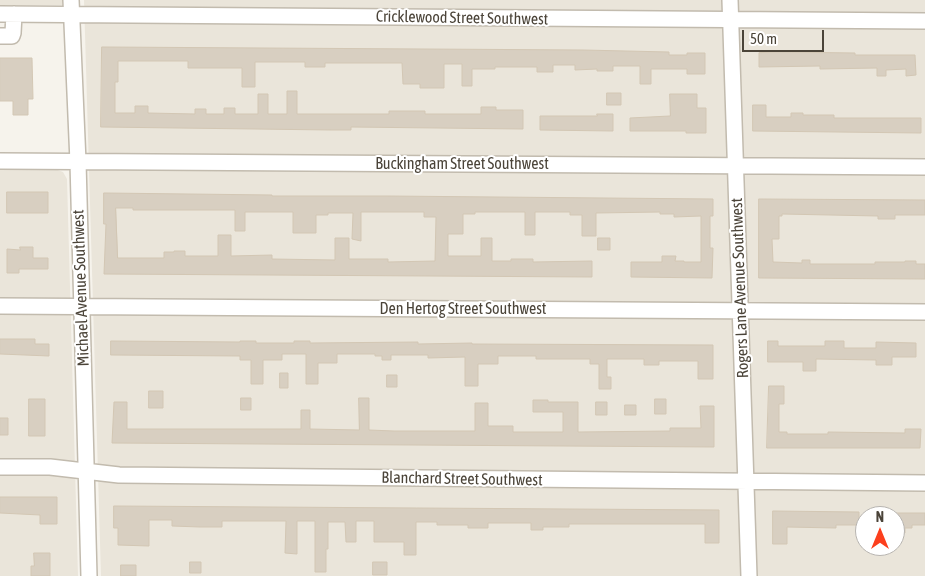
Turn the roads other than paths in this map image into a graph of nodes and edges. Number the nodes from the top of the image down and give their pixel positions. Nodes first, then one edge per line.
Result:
1 (730, 0) edge
2 (71, 7) edge
3 (7, 14) edge
4 (730, 20) junction
5 (925, 21) edge
6 (0, 36) edge
7 (0, 161) edge
8 (78, 162) junction
9 (736, 166) junction
10 (925, 167) edge
11 (0, 306) edge
12 (81, 306) junction
13 (740, 310) junction
14 (925, 312) edge
15 (0, 467) edge
16 (86, 471) junction
17 (746, 482) junction
18 (925, 483) edge
19 (89, 576) edge
20 (749, 576) edge

1 - 4 street, Rogers Lane Avenue Southwest
2 - 3 street, Cricklewood Street Southwest
2 - 4 street, Cricklewood Street Southwest
2 - 8 street, Michael Avenue Southwest
3 - 6 street
4 - 5 street, Cricklewood Street Southwest
4 - 9 street, Rogers Lane Avenue Southwest
7 - 8 street, Buckingham Street Southwest
8 - 9 street, Buckingham Street Southwest
8 - 12 street, Michael Avenue Southwest
9 - 10 street, Buckingham Street Southwest
9 - 13 street, Rogers Lane Avenue Southwest
11 - 12 street, Den Hertog Street Southwest
12 - 13 street, Den Hertog Street Southwest
12 - 16 street, Michael Avenue Southwest
13 - 14 street, Den Hertog Street Southwest
13 - 17 street, Rogers Lane Avenue Southwest
15 - 16 street, Blanchard Street Southwest
16 - 17 street, Blanchard Street Southwest
16 - 19 street, Michael Avenue Southwest
17 - 18 street, Blanchard Street Southwest
17 - 20 street, Rogers Lane Avenue Southwest

